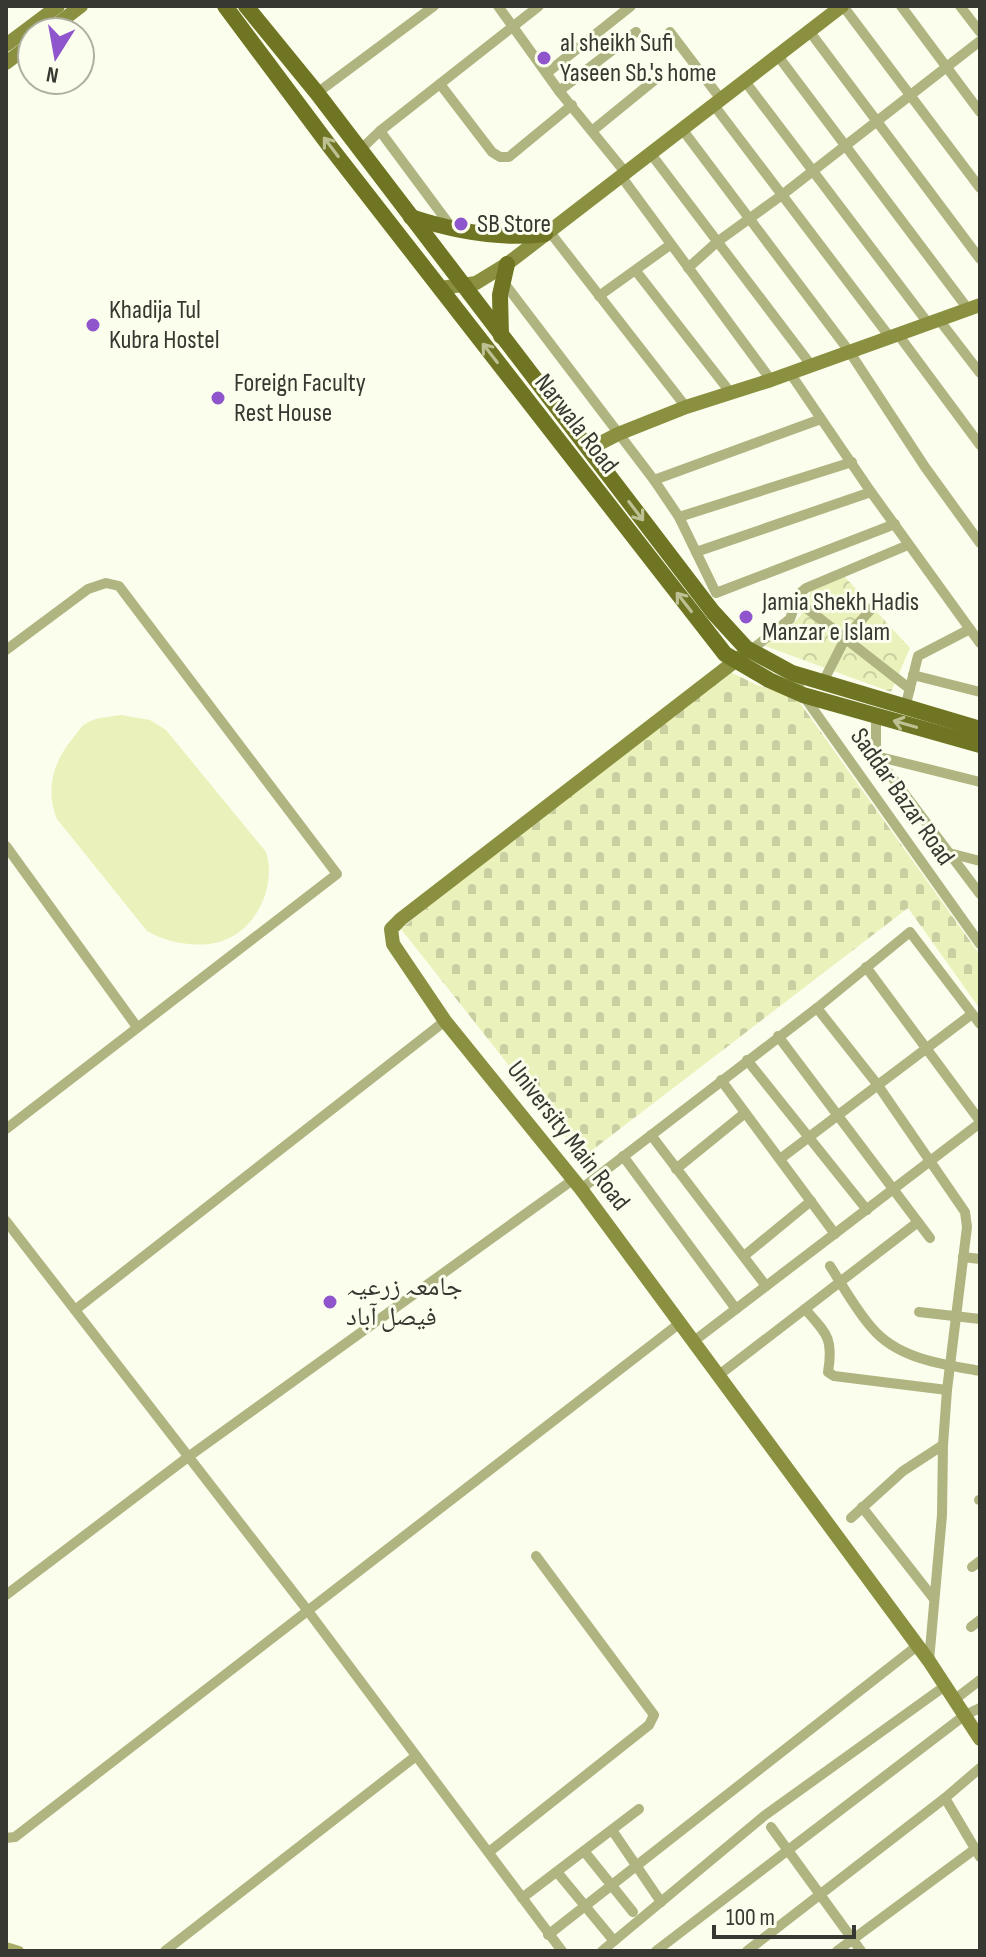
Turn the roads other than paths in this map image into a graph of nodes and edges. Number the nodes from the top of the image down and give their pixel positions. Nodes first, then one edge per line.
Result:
1 (58, 6) edge
2 (225, 6) edge
3 (246, 6) edge
4 (434, 6) edge
5 (498, 6) edge
6 (539, 6) edge
7 (631, 6) edge
8 (901, 6) edge
9 (960, 6) edge
10 (834, 8) edge
11 (618, 10) edge
12 (513, 26) junction
13 (636, 32) dead end
14 (670, 32) dead end
15 (810, 32) junction
16 (980, 32) edge
17 (980, 41) edge
18 (6, 45) edge
19 (778, 56) junction
20 (946, 67) junction
21 (548, 72) junction
22 (657, 78) dead end
23 (744, 80) junction
24 (440, 84) junction
25 (559, 91) junction
26 (317, 93) junction
27 (908, 95) junction
28 (717, 101) junction
29 (572, 105) junction
30 (980, 112) edge
31 (878, 121) junction
32 (682, 129) junction
33 (380, 131) junction
34 (592, 131) junction
35 (846, 145) junction
36 (359, 151) junction
37 (651, 154) junction
38 (813, 170) junction
39 (623, 174) junction
40 (979, 185) edge
41 (782, 195) junction
42 (409, 216) junction
43 (750, 218) junction
44 (452, 228) junction
45 (547, 233) junction
46 (717, 242) junction
47 (670, 245) junction
48 (980, 259) edge
49 (688, 268) junction
50 (636, 271) junction
51 (502, 272) junction
52 (464, 286) junction
53 (441, 288) junction
54 (599, 296) junction
55 (974, 307) edge
56 (934, 322) junction
57 (893, 334) junction
58 (501, 336) junction
59 (849, 351) junction
60 (811, 365) junction
61 (790, 373) junction
62 (980, 373) edge
63 (771, 380) junction
64 (730, 392) junction
65 (686, 407) junction
66 (821, 419) junction
67 (618, 434) junction
68 (980, 445) edge
69 (589, 449) junction
70 (852, 462) junction
71 (654, 480) junction
72 (871, 492) junction
73 (679, 517) junction
74 (895, 524) junction
75 (980, 543) edge
76 (908, 545) junction
77 (696, 552) junction
78 (796, 600) junction
79 (876, 604) dead end
80 (970, 629) junction
81 (846, 637) junction
82 (980, 643) edge
83 (6, 650) edge
84 (750, 651) junction
85 (735, 660) junction
86 (792, 673) junction
87 (913, 675) junction
88 (822, 684) junction
89 (910, 689) junction
90 (980, 692) edge
91 (803, 695) junction
92 (905, 708) junction
93 (876, 716) junction
94 (979, 730) edge
95 (876, 756) junction
96 (980, 782) edge
97 (6, 846) edge
98 (949, 853) junction
99 (980, 861) edge
100 (980, 894) edge
101 (980, 944) edge
102 (866, 967) junction
103 (817, 1008) junction
104 (972, 1014) junction
105 (445, 1021) junction
106 (980, 1024) edge
107 (137, 1027) junction
108 (778, 1036) junction
109 (925, 1048) junction
110 (747, 1060) junction
111 (721, 1080) junction
112 (877, 1084) junction
113 (745, 1113) junction
114 (839, 1114) junction
115 (980, 1122) edge
116 (6, 1129) edge
117 (651, 1135) junction
118 (808, 1138) junction
119 (623, 1156) junction
120 (780, 1159) junction
121 (931, 1161) junction
122 (676, 1169) junction
123 (578, 1184) junction
124 (895, 1188) junction
125 (811, 1201) junction
126 (867, 1210) junction
127 (6, 1221) edge
128 (918, 1222) junction
129 (835, 1234) junction
130 (930, 1238) dead end
131 (744, 1256) junction
132 (963, 1257) junction
133 (980, 1259) edge
134 (830, 1266) dead end
135 (840, 1282) junction
136 (766, 1286) junction
137 (736, 1309) junction
138 (805, 1309) junction
139 (75, 1310) junction
140 (919, 1312) dead end
141 (956, 1316) junction
142 (980, 1319) edge
143 (680, 1323) junction
144 (694, 1341) junction
145 (950, 1365) junction
146 (980, 1371) edge
147 (719, 1375) junction
148 (947, 1390) junction
149 (943, 1445) junction
150 (188, 1457) junction
151 (862, 1507) junction
152 (851, 1518) dead end
153 (536, 1556) dead end
154 (6, 1595) edge
155 (934, 1599) junction
156 (308, 1611) junction
157 (917, 1646) junction
158 (929, 1661) junction
159 (980, 1680) edge
160 (945, 1686) junction
161 (954, 1700) junction
162 (980, 1708) edge
163 (965, 1715) junction
164 (980, 1739) edge
165 (416, 1756) junction
166 (980, 1768) edge
167 (945, 1798) junction
168 (639, 1809) dead end
169 (771, 1827) dead end
170 (612, 1830) junction
171 (6, 1838) edge
172 (788, 1850) junction
173 (584, 1851) junction
174 (489, 1852) junction
175 (978, 1853) edge
176 (637, 1866) junction
177 (557, 1872) junction
178 (612, 1885) junction
179 (820, 1894) junction
180 (522, 1898) junction
181 (661, 1902) junction
182 (585, 1906) junction
183 (633, 1912) dead end
184 (548, 1935) junction
185 (853, 1939) junction
186 (614, 1941) junction
187 (165, 1951) edge
188 (562, 1951) edge
189 (602, 1951) edge
190 (656, 1951) edge
191 (747, 1951) edge
192 (837, 1951) edge
193 (861, 1951) edge

1 - 18 street
53 -> 2 main road, Narwala Road
3 - 26 main road, Narwala Road
4 - 26 street
5 - 12 street
6 - 12 street
7 - 11 street
8 - 20 street
9 - 16 street
10 - 15 street
10 - 27 street
11 - 21 street
12 - 21 street
12 - 24 street
13 - 25 street
14 - 28 street
15 - 19 street
15 - 31 street
17 - 20 street
19 - 23 street
19 - 35 street
20 - 27 street
20 - 30 street
21 - 25 street
22 - 34 street
23 - 28 street
23 - 38 street
24 - 29 street
24 - 33 street
25 - 29 street
26 - 36 main road, Narwala Road
27 - 31 street
27 - 40 street
28 - 32 street
28 - 41 street
29 - 34 street
31 - 35 street
31 - 48 street
32 - 37 street
32 - 43 street
33 - 36 street
33 - 44 street
34 - 39 street
35 - 38 street
35 - 55 street
36 - 42 main road, Narwala Road
37 - 39 street
37 - 46 street
38 - 41 street
38 - 56 street
39 - 45 street
39 - 47 street
41 - 43 street
41 - 57 street
42 - 44 main road
42 - 52 main road, Narwala Road
43 - 46 street
43 - 59 street
44 - 45 main road
45 - 51 street
45 - 54 street
46 - 49 street
46 - 60 street
47 - 49 street
47 - 50 street
49 - 63 street
50 - 54 street
50 - 64 street
51 - 52 street
51 - 58 main road
51 - 67 street
52 - 53 street
52 - 58 main road, Narwala Road
85 -> 53 main road, Narwala Road
54 - 65 street
55 - 56 street
56 - 57 street
56 - 62 street
57 - 59 street
57 - 68 street
58 - 69 main road, Narwala Road
59 - 60 street
59 - 75 street
60 - 61 street
61 - 63 street
61 - 66 street
63 - 64 street
64 - 65 street
65 - 67 street
66 - 70 street
66 - 71 street
67 - 69 street
67 - 71 street
69 -> 84 main road, Narwala Road
70 - 72 street
70 - 73 street
71 - 73 street
72 - 74 street
72 - 77 street
73 - 77 street
74 - 76 street
74 - 77 street
76 - 78 street
76 - 80 street
78 - 81 street
78 - 84 street
79 - 81 street
80 - 82 street
80 - 87 street
81 - 88 street
81 - 89 street
83 - 107 street
84 - 85 street, University Main Road
84 - 86 main road, Narwala Road
85 - 91 main road, Narwala Road
85 - 105 street, University Main Road
86 - 88 main road, Narwala Road
86 - 91 street, Saddar Bazar Road
87 - 89 street
87 - 90 street
88 - 92 main road, Narwala Road
89 - 92 street
91 - 93 main road, Narwala Road
91 - 101 street, Saddar Bazar Road
92 - 94 main road, Narwala Road
94 -> 93 main road, Narwala Road
93 - 95 street
95 - 96 street
95 - 98 street
97 - 107 street
98 - 99 street
98 - 100 street
102 - 103 street
102 - 104 street
102 - 109 street
103 - 108 street
103 - 112 street
104 - 106 street
104 - 109 street
105 - 123 street, University Main Road
105 - 139 street
107 - 116 street
108 - 110 street
108 - 114 street
109 - 112 street
109 - 115 street
110 - 111 street
110 - 118 street
111 - 113 street
111 - 117 street
112 - 114 street
112 - 121 street
113 - 120 street
113 - 122 street
114 - 118 street
114 - 124 street
115 - 121 street
117 - 119 street
117 - 122 street
118 - 120 street
118 - 126 street
119 - 123 street
119 - 137 street
120 - 125 street
121 - 124 street
121 - 132 street
122 - 131 street
123 - 143 street, University Main Road
123 - 150 street
124 - 126 street
124 - 128 street
125 - 129 street
125 - 131 street
126 - 129 street
127 - 139 street
128 - 130 street
128 - 135 street
129 - 136 street
131 - 136 street
132 - 133 street
132 - 141 street
134 - 135 street
135 - 138 street
135 - 145 street
136 - 137 street
137 - 144 street
138 - 147 street
138 - 148 street
139 - 150 street
140 - 141 street
141 - 142 street
141 - 145 street
143 - 144 street, University Main Road
143 - 156 street
144 - 147 street, University Main Road
145 - 146 street
145 - 148 street
147 - 157 street, University Main Road
148 - 149 street
149 - 151 street
149 - 155 street
150 - 154 street
150 - 156 street
151 - 152 street
151 - 155 street
153 - 174 street
155 - 158 street
156 - 165 street
156 - 171 street
157 - 158 street, University Main Road
157 - 176 street
158 - 160 street, University Main Road
159 - 161 street
160 - 161 street, University Main Road
160 - 181 street
161 - 163 street, University Main Road
162 - 163 street
163 - 164 street, University Main Road
163 - 172 street
165 - 174 street
165 - 187 street
166 - 167 street
167 - 175 street
167 - 179 street
168 - 170 street
169 - 172 street
170 - 173 street
170 - 176 street
172 - 179 street
172 - 190 street
173 - 177 street
173 - 178 street
174 - 180 street
175 - 185 street
176 - 178 street
176 - 181 street
177 - 180 street
177 - 182 street
178 - 182 street
178 - 183 street
179 - 185 street
179 - 191 street
180 - 184 street
181 - 186 street
182 - 184 street
182 - 186 street
184 - 188 street
185 - 192 street
185 - 193 street
186 - 189 street

